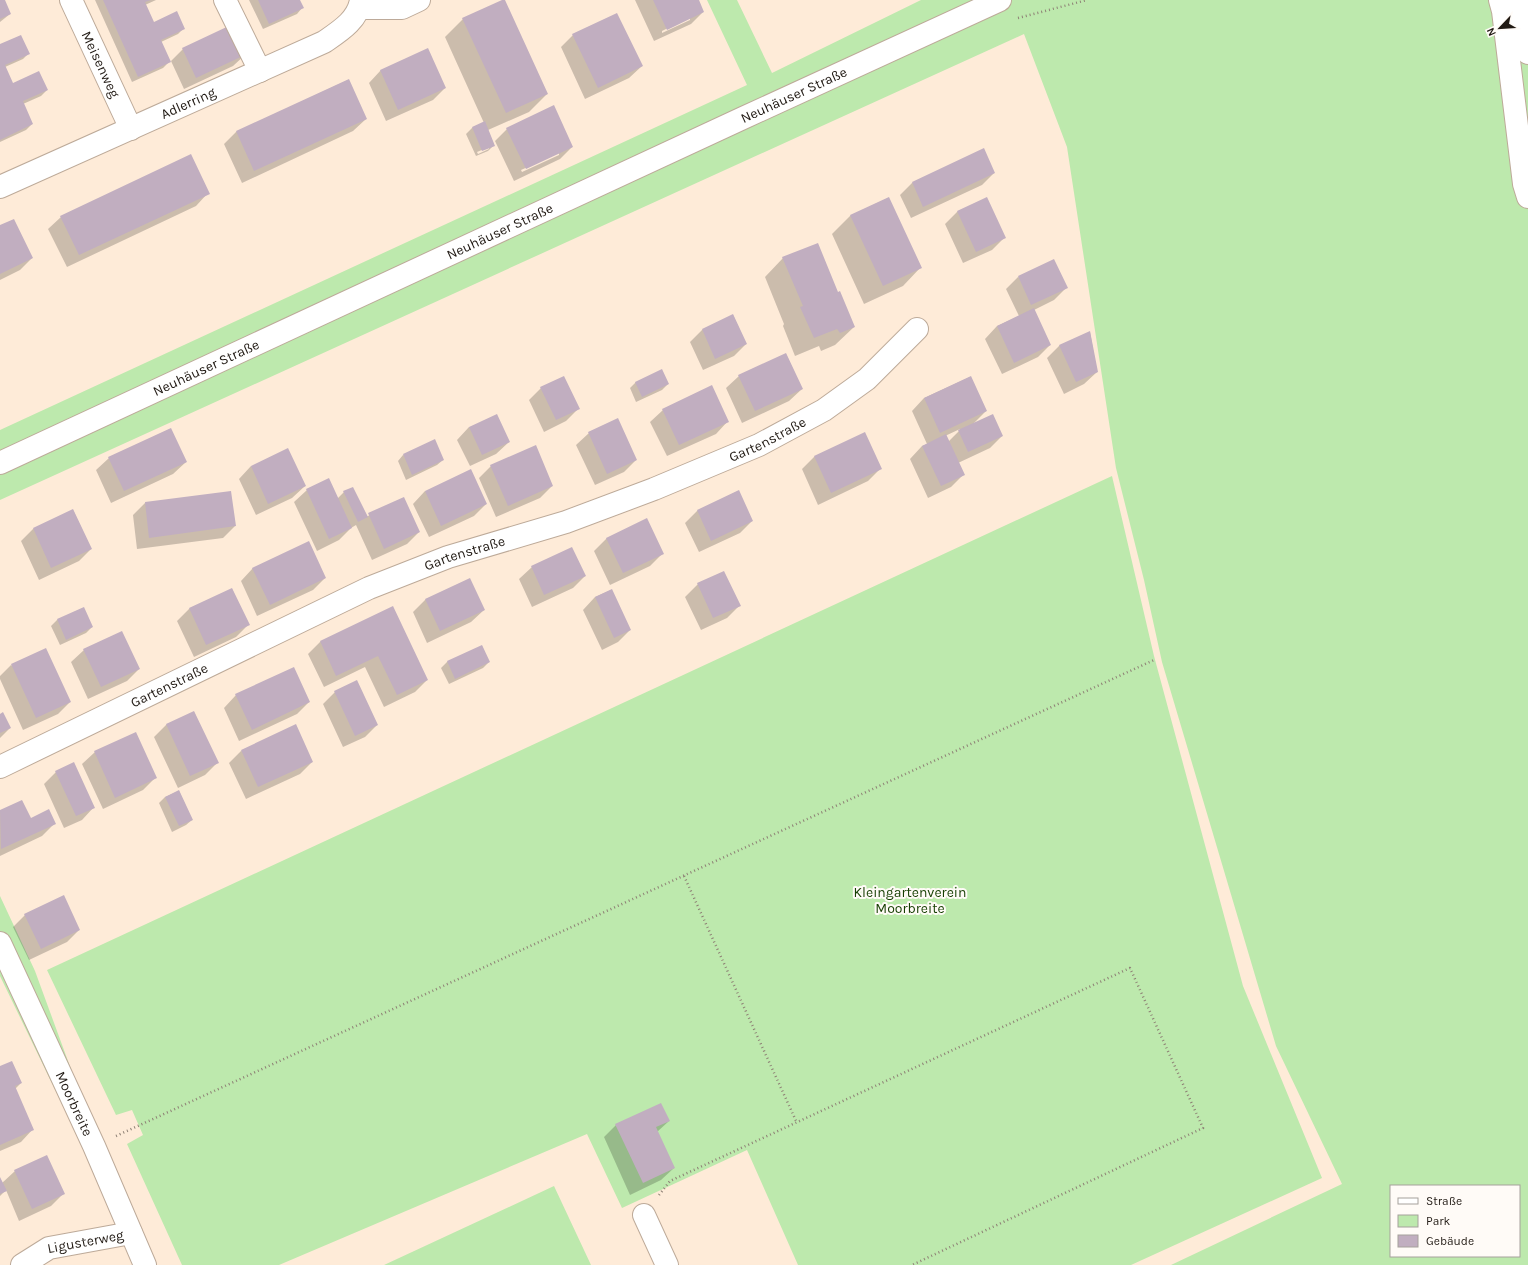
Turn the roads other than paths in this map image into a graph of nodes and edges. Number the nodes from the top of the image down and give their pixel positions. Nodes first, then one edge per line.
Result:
1 (71, 0) edge
2 (225, 0) edge
3 (419, 0) edge
4 (1000, 0) edge
5 (1500, 0) edge
6 (1521, 0) edge
7 (360, 4) edge
8 (1528, 53) edge
9 (260, 71) junction
10 (131, 129) junction
11 (0, 187) edge
12 (1528, 197) edge
13 (917, 329) dead end
14 (0, 463) edge
15 (0, 767) edge
16 (0, 943) edge
17 (644, 1215) road end
18 (131, 1233) junction
19 (22, 1265) edge
20 (145, 1265) edge
21 (667, 1265) edge

1 - 10 street, Meisenweg
2 - 9 street
3 - 7 street
4 - 14 street, Neuhäuser Straße
5 - 12 street
6 - 8 street
7 - 9 street, Adlerring
9 - 10 street, Adlerring
10 - 11 street, Adlerring
13 - 15 street, Gartenstraße
16 - 18 street, Moorbreite
17 - 21 street
18 - 19 street, Ligusterweg
18 - 20 street, Moorbreite

